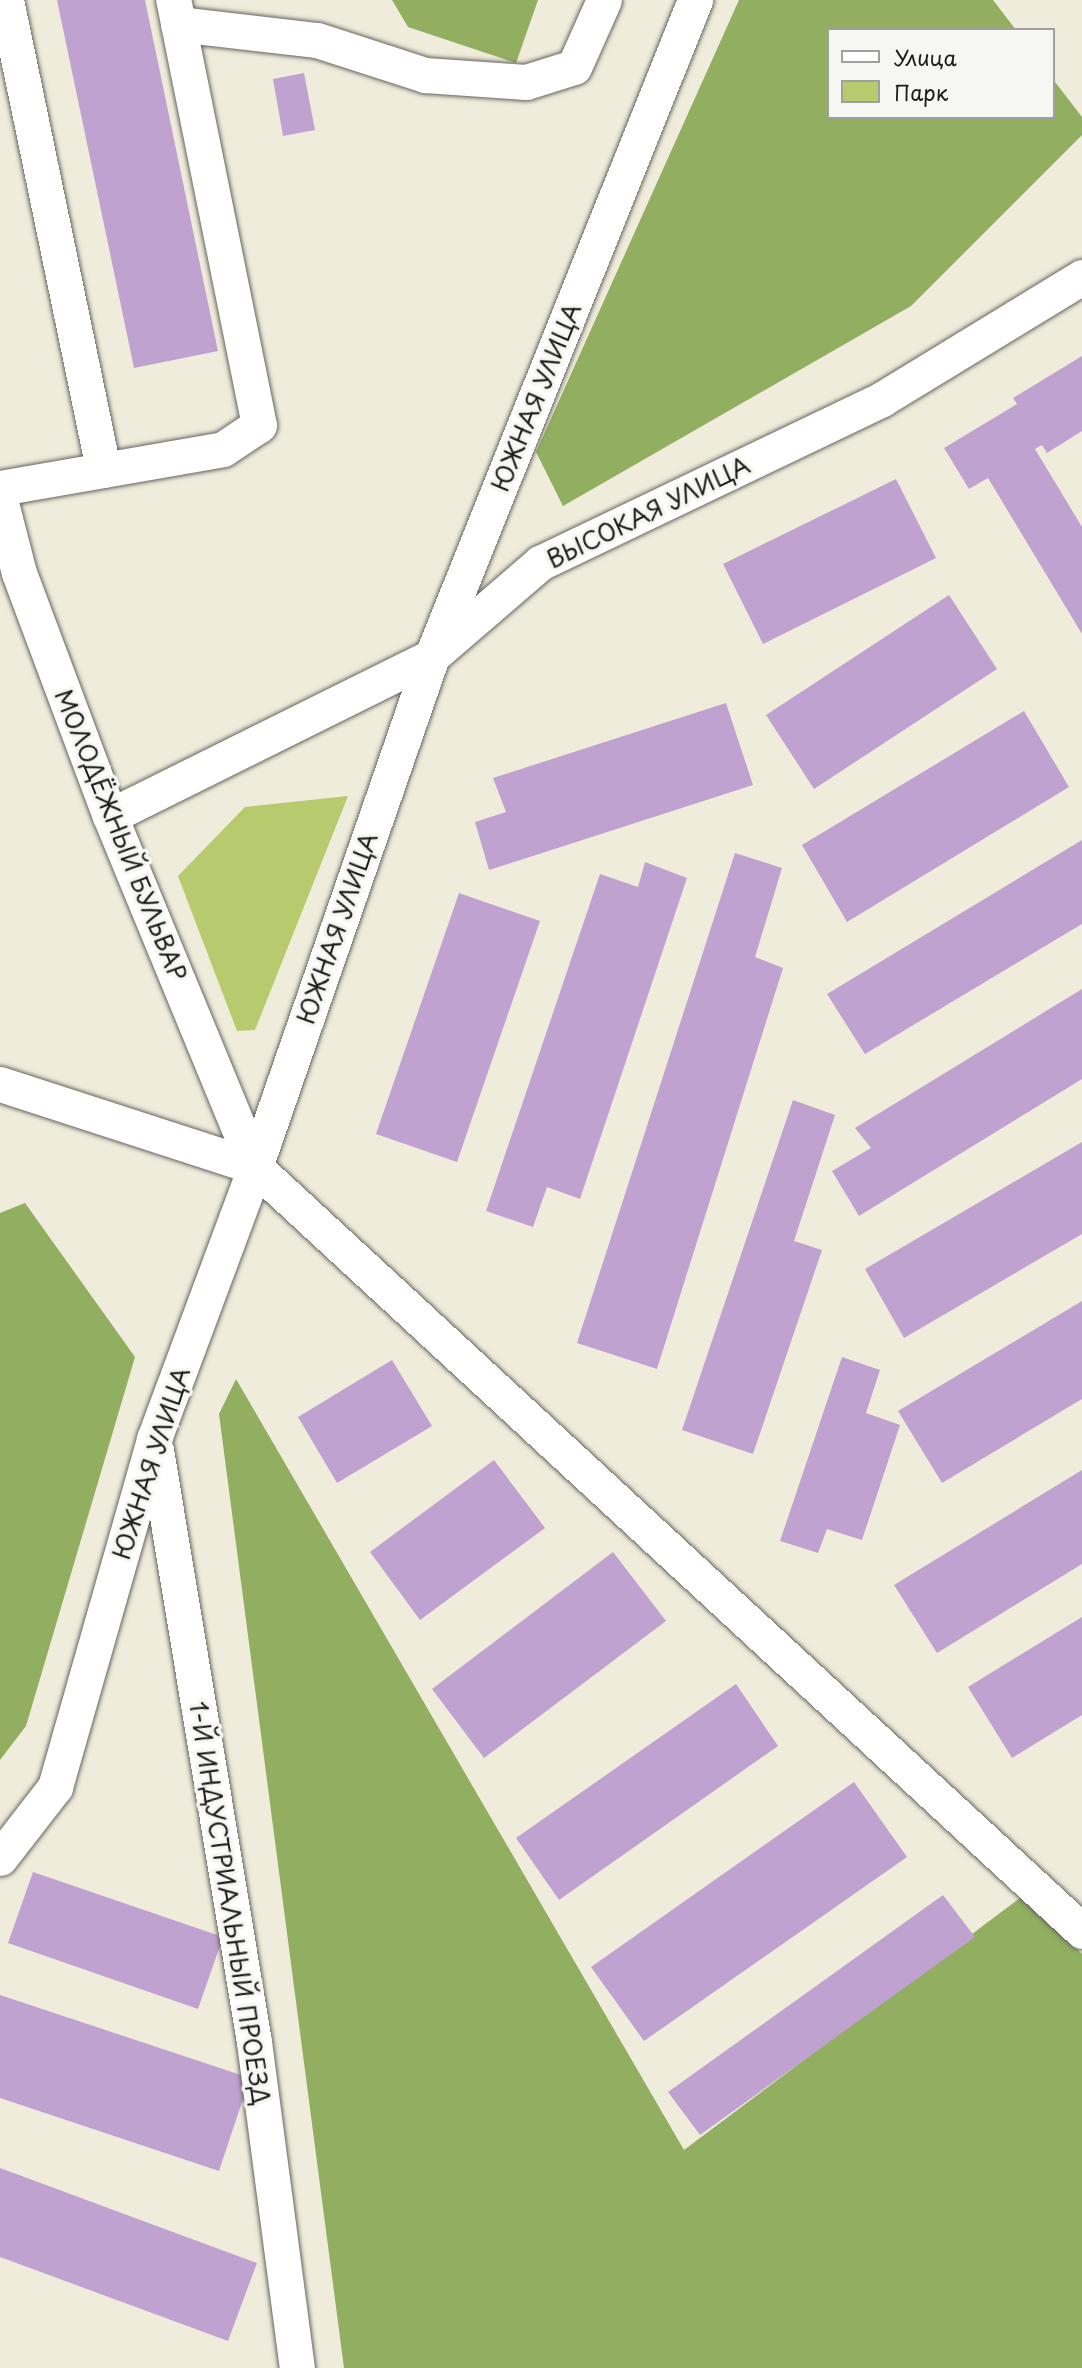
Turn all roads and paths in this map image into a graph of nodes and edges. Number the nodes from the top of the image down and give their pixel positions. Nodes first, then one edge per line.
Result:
1 (6, 0) edge
2 (604, 0) edge
3 (695, 0) edge
4 (176, 12) edge
5 (1082, 276) edge
6 (103, 470) junction
7 (0, 488) edge
8 (0, 499) edge
9 (9, 575) edge
10 (432, 656) junction
11 (110, 816) junction
12 (0, 1084) edge
13 (255, 1167) junction
14 (154, 1439) junction
15 (0, 1858) edge
16 (1082, 1931) edge
17 (297, 2368) edge

1 - 6 street
2 - 4 street
3 - 10 street, ЮЖНАЯ УЛИЦА
4 - 6 street
5 - 10 street, ВЫСОКАЯ УЛИЦА
6 - 7 street
8 - 9 street, МОЛОДЁЖНЫЙ БУЛЬВАР
9 - 11 street, МОЛОДЁЖНЫЙ БУЛЬВАР
10 - 11 street, ВЫСОКАЯ УЛИЦА
10 - 13 street, ЮЖНАЯ УЛИЦА
11 - 13 street, МОЛОДЁЖНЫЙ БУЛЬВАР
12 - 13 street
13 - 14 street, ЮЖНАЯ УЛИЦА
13 - 16 street
14 - 15 street, ЮЖНАЯ УЛИЦА
14 - 17 street, 1-Й ИНДУСТРИАЛЬНЫЙ ПРОЕЗД

